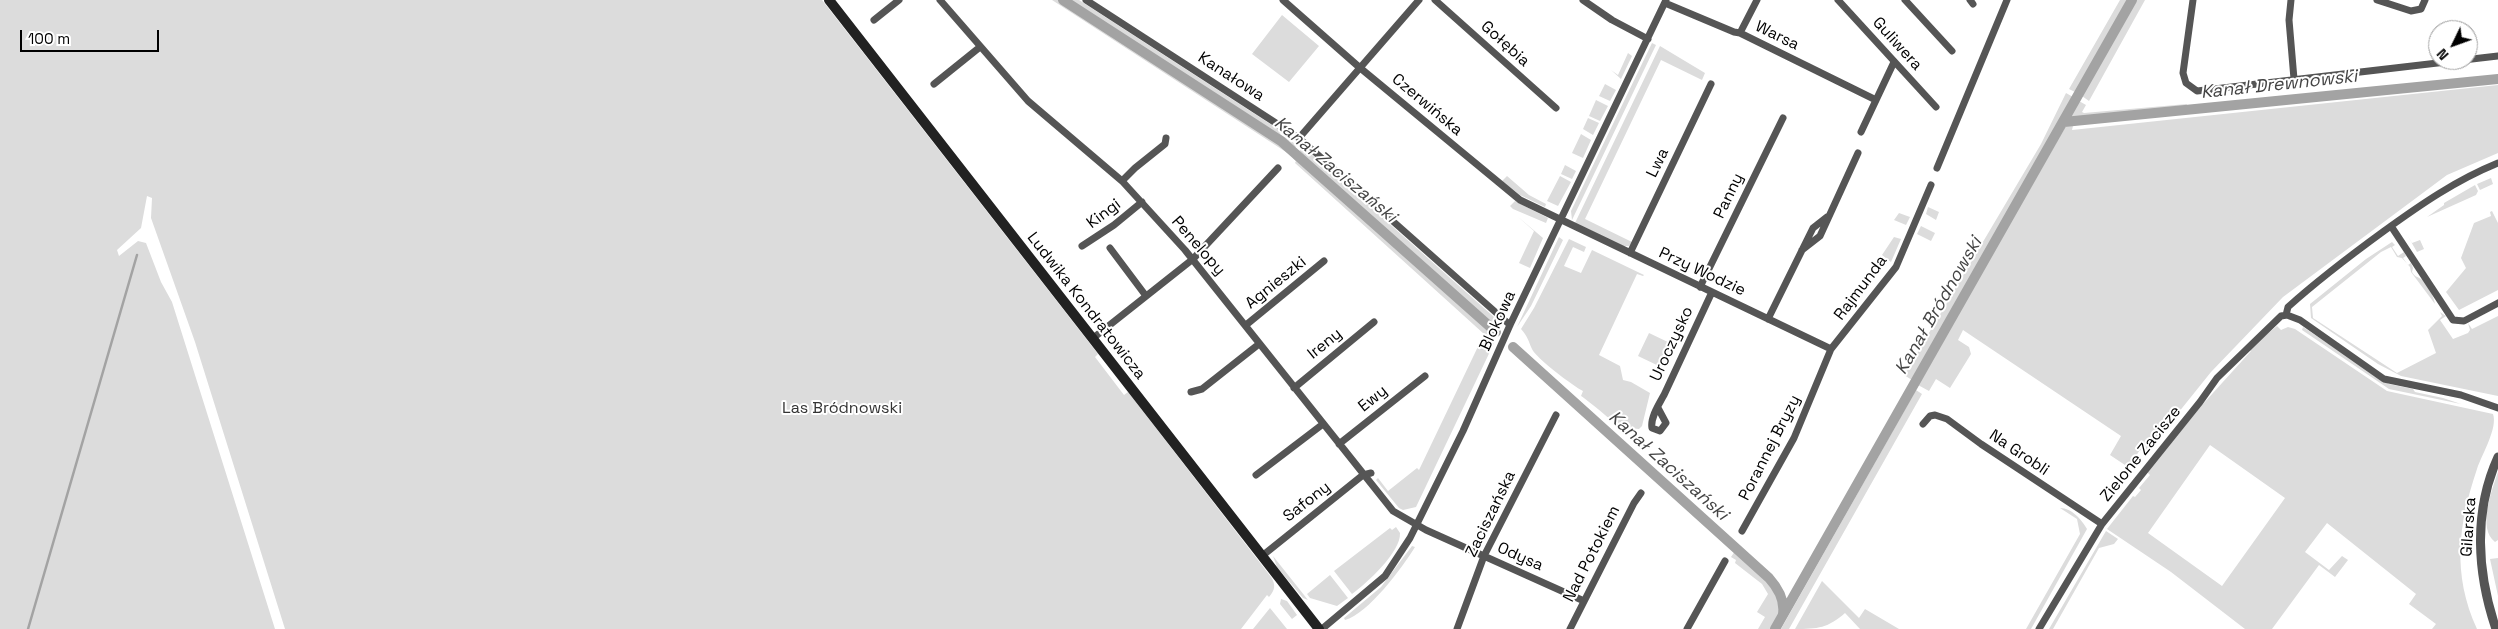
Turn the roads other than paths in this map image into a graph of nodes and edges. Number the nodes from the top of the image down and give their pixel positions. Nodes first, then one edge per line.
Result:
1 (829, 0) edge
2 (899, 0) edge
3 (940, 0) edge
4 (1283, 0) edge
5 (1419, 0) edge
6 (1435, 0) edge
7 (1583, 0) edge
8 (1757, 0) edge
9 (1838, 0) edge
10 (1905, 0) edge
11 (2007, 0) edge
12 (2193, 0) edge
13 (2291, 0) edge
14 (2377, 0) edge
15 (2425, 0) edge
16 (1089, 1) edge
17 (1665, 2) edge
18 (874, 20) dead end
19 (1740, 33) junction
20 (1648, 38) junction
21 (980, 47) junction
22 (1952, 51) dead end
23 (2498, 56) edge
24 (1894, 62) junction
25 (1359, 68) junction
26 (2294, 79) junction
27 (934, 84) dead end
28 (1711, 84) dead end
29 (1876, 100) junction
30 (1936, 107) dead end
31 (1556, 108) dead end
32 (1783, 118) dead end
33 (1861, 132) dead end
34 (1166, 138) dead end
35 (1299, 138) junction
36 (1858, 153) dead end
37 (2498, 163) edge
38 (1278, 168) dead end
39 (1937, 168) dead end
40 (1122, 181) junction
41 (1930, 185) dead end
42 (1142, 202) junction
43 (1562, 220) junction
44 (2391, 226) junction
45 (1082, 246) dead end
46 (1110, 248) dead end
47 (1630, 253) junction
48 (1193, 259) junction
49 (1324, 261) dead end
50 (1700, 287) junction
51 (1712, 292) junction
52 (1146, 296) junction
53 (2498, 303) edge
54 (2286, 315) junction
55 (1768, 318) junction
56 (1374, 322) dead end
57 (1246, 325) junction
58 (1510, 325) junction
59 (1092, 339) junction
60 (1259, 344) junction
61 (1831, 349) junction
62 (1424, 376) dead end
63 (1294, 388) junction
64 (1191, 392) dead end
65 (1658, 408) dead end
66 (2498, 408) edge
67 (1556, 415) dead end
68 (1323, 424) junction
69 (1923, 424) dead end
70 (1339, 444) junction
71 (2498, 456) edge
72 (1367, 474) junction
73 (1256, 475) dead end
74 (1641, 493) dead end
75 (2102, 524) junction
76 (1417, 525) junction
77 (1742, 531) dead end
78 (1262, 556) junction
79 (1484, 556) junction
80 (1725, 561) dead end
81 (2489, 600) junction
82 (1584, 601) junction
83 (2498, 612) edge
84 (1320, 629) edge
85 (1457, 629) edge
86 (1570, 629) edge
87 (1687, 629) edge
88 (2040, 629) edge
89 (2496, 629) edge

1 - 59 main road, Ludwika Kondratowicza
2 - 18 street
3 - 21 street, Penelopy
4 - 25 street, Czerwińska
5 - 25 street
6 - 31 street, Gołębia
7 - 20 street
8 - 19 street
9 - 24 street, Guliwera
10 - 22 street
11 - 39 street
12 - 26 street
13 - 26 street
14 - 15 street
16 - 35 street, Kanałowa
17 - 19 street, Warsa
17 - 20 street, Blokowa
19 - 29 street, Warsa
20 - 43 street, Blokowa
21 - 27 street
21 - 40 street, Penelopy
23 - 26 street
24 - 29 street
24 - 30 street, Guliwera
25 - 35 street
25 - 43 street, Czerwińska
28 - 47 street, Lwa
29 - 33 street
32 - 50 street, Panny
34 - 40 street
35 - 58 street, Kanałowa
36 - 55 street
37 - 44 street, Zielone Zacisze
38 - 48 street
40 - 42 street, Penelopy
41 - 61 street, Rajmunda
42 - 45 street, Kingi
42 - 48 street, Penelopy
43 - 47 street, Przy Wodzie
43 - 58 street, Blokowa
44 - 53 street
44 - 54 street, Zielone Zacisze
46 - 52 street, Kingi
47 - 50 street, Przy Wodzie
48 - 52 street
48 - 57 street, Penelopy
49 - 57 street, Agnieszki
50 - 51 street, Przy Wodzie
51 - 55 street, Przy Wodzie
51 - 65 street, Uroczysko
52 - 59 street
54 - 66 street
54 - 75 street, Zielone Zacisze
55 - 61 street, Przy Wodzie
56 - 63 street, Ireny
57 - 60 street, Penelopy
58 - 76 street, Blokowa
59 - 78 main road, Ludwika Kondratowicza
60 - 63 street, Penelopy
60 - 64 street
61 - 77 street, Porannej Bryzy
62 - 70 street, Ewy
63 - 68 street, Penelopy
67 - 79 street, Zaciszańska
68 - 70 street, Penelopy
68 - 73 street
69 - 75 street, Na Grobli
70 - 72 street, Penelopy
71 - 81 street, Gilarska
72 - 76 street, Penelopy
72 - 78 street, Safony
74 - 82 street, Nad Potokiem
75 - 88 street, Zielone Zacisze
76 - 79 street, Odysa
76 - 84 street, Blokowa
78 - 84 main road, Ludwika Kondratowicza
79 - 82 street, Odysa
79 - 85 street, Zaciszańska
80 - 87 street
81 - 83 street, Gilarska
81 - 89 street, Gilarska
82 - 86 street, Nad Potokiem

